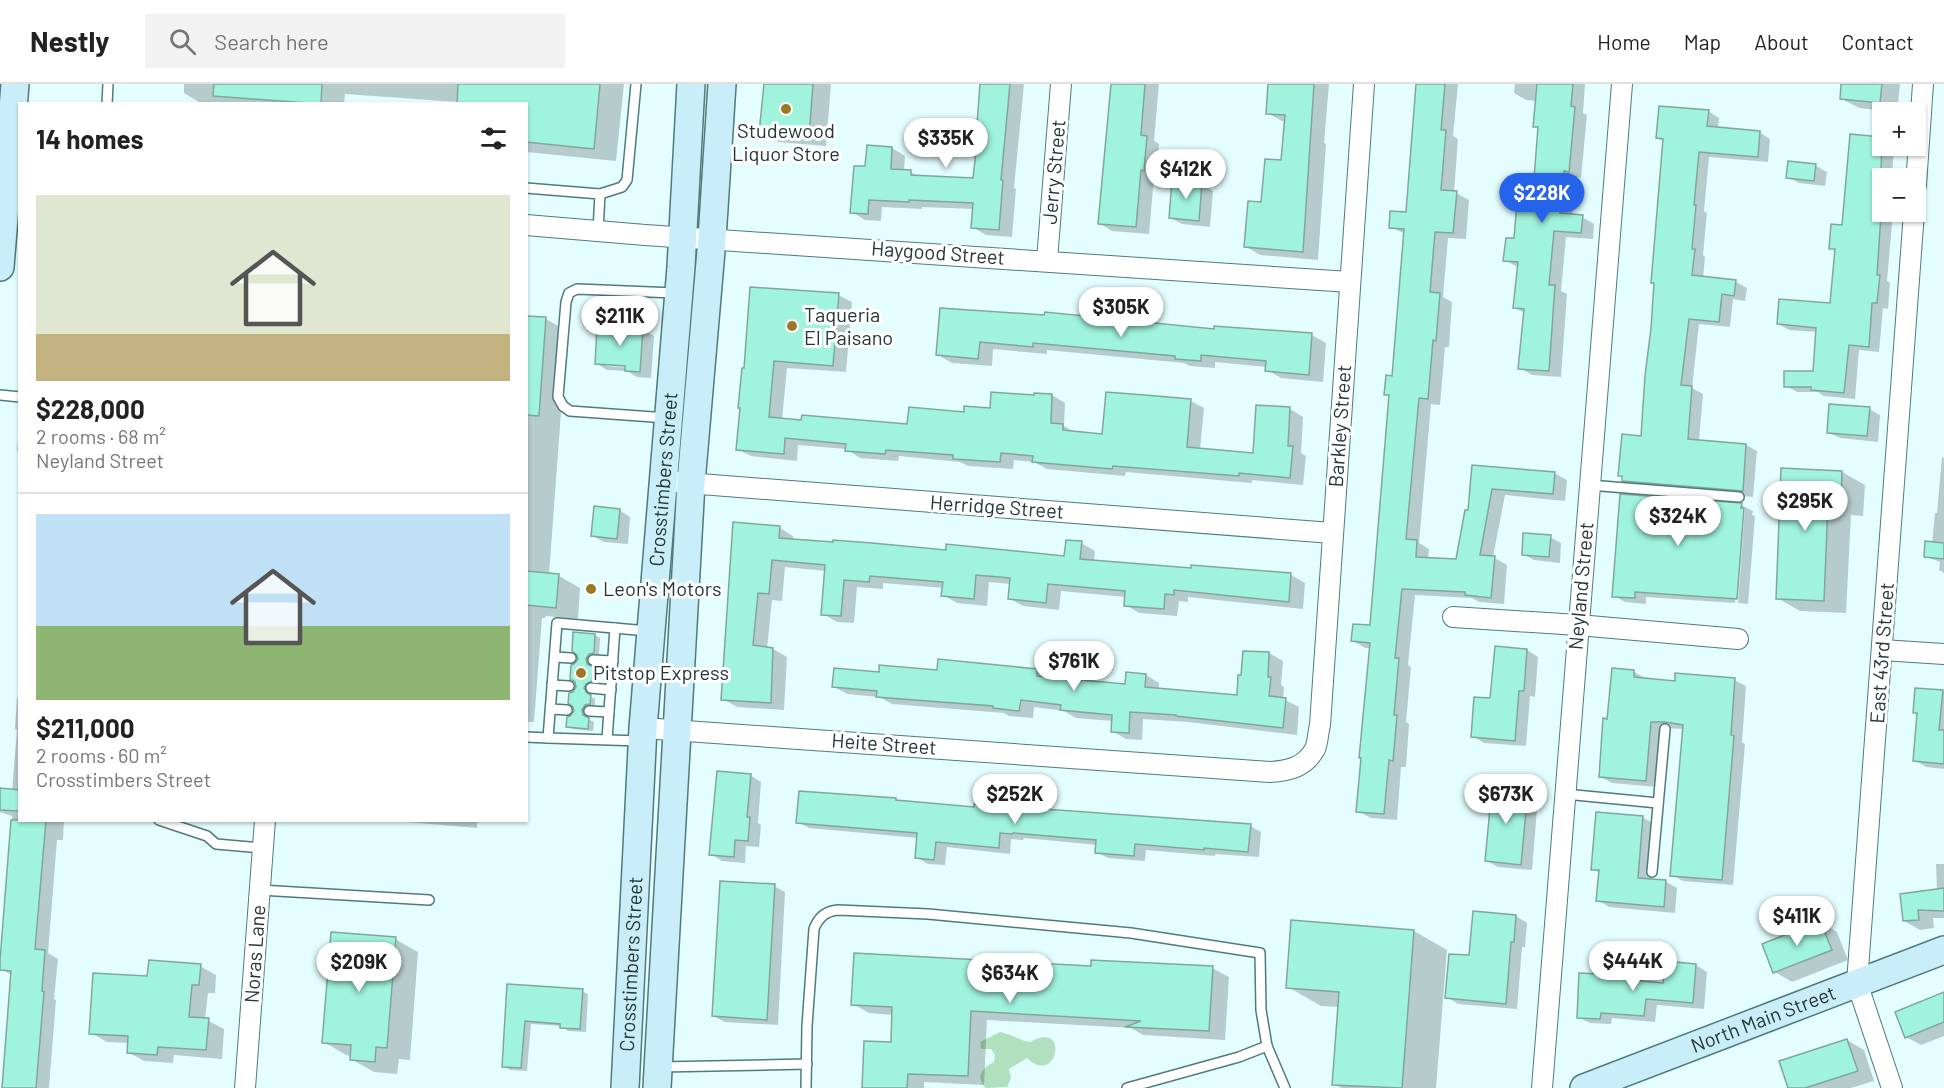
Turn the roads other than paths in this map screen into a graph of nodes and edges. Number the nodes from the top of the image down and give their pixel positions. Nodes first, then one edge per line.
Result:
1 (15, 84) edge
2 (108, 84) edge
3 (636, 84) edge
4 (691, 84) edge
5 (722, 84) edge
6 (1061, 84) edge
7 (1364, 84) edge
8 (1622, 84) edge
9 (1923, 84) edge
10 (107, 102) edge
11 (1917, 168) edge
12 (13, 188) edge
13 (528, 188) edge
14 (600, 194) junction
15 (1913, 222) edge
16 (528, 225) edge
17 (598, 231) junction
18 (682, 237) junction
19 (712, 239) junction
20 (0, 256) edge
21 (1047, 260) junction
22 (1350, 282) junction
23 (678, 293) junction
24 (0, 395) edge
25 (18, 397) edge
26 (667, 418) junction
27 (662, 481) junction
28 (691, 483) junction
29 (1589, 485) junction
30 (1739, 497) dead end
31 (1332, 533) junction
32 (1454, 617) dead end
33 (1578, 625) junction
34 (615, 628) junction
35 (651, 632) junction
36 (1738, 639) dead end
37 (1882, 650) junction
38 (1944, 654) edge
39 (555, 657) junction
40 (571, 658) dead end
41 (593, 660) dead end
42 (613, 661) junction
43 (552, 685) junction
44 (569, 686) dead end
45 (591, 688) dead end
46 (611, 690) junction
47 (551, 709) junction
48 (567, 710) dead end
49 (590, 711) dead end
50 (609, 712) junction
51 (1665, 729) dead end
52 (677, 730) junction
53 (643, 735) junction
54 (528, 737) edge
55 (548, 738) junction
56 (607, 739) junction
57 (1303, 763) joint
58 (1564, 794) junction
59 (1658, 803) junction
60 (165, 822) edge
61 (265, 822) edge
62 (263, 848) junction
63 (1652, 872) dead end
64 (260, 890) junction
65 (429, 900) dead end
66 (1944, 950) edge
67 (1857, 983) junction
68 (1267, 1046) junction
69 (807, 1064) junction
70 (625, 1076) edge
71 (657, 1077) edge
72 (245, 1088) edge
73 (806, 1088) edge
74 (1127, 1088) edge
75 (1285, 1088) edge
76 (1542, 1088) edge
77 (1584, 1088) edge
78 (1892, 1088) edge

1 - 12 main road
2 - 10 lane
3 - 14 lane
4 - 18 main road, Crosstimbers Street
5 - 19 main road, Crosstimbers Street
6 - 21 street, Jerry Street
7 - 22 street, Barkley Street
8 - 29 street, Neyland Street
9 - 11 street
12 - 20 main road
13 - 14 lane
14 - 17 lane
15 - 37 street, East 43rd Street
16 - 17 street, Haygood Street
17 - 18 street, Haygood Street
18 - 19 street, Haygood Street
18 - 23 main road, Crosstimbers Street
19 - 21 street, Haygood Street
19 - 28 main road, Crosstimbers Street
21 - 22 street, Haygood Street
22 - 31 street, Barkley Street
23 - 26 main road, Crosstimbers Street
23 - 26 lane
24 - 25 lane
26 - 27 main road, Crosstimbers Street
27 - 28 street, Herridge Street
27 - 35 main road, Crosstimbers Street
28 - 31 street, Herridge Street
28 - 52 main road, Crosstimbers Street
29 - 30 lane
29 - 33 street, Neyland Street
31 - 57 street, Barkley Street
32 - 33 street
33 - 36 street
33 - 58 street, Neyland Street
34 - 35 lane
34 - 39 lane
34 - 42 lane
35 - 53 main road, Crosstimbers Street
37 - 38 street
37 - 67 street, East 43rd Street
39 - 40 lane
39 - 43 lane
41 - 42 lane
42 - 46 lane
43 - 44 lane
43 - 47 lane
45 - 46 lane
46 - 50 lane
47 - 48 lane
47 - 55 lane
49 - 50 lane
50 - 56 lane
51 - 59 lane
52 - 53 street, Heite Street
52 - 57 street, Heite Street
52 - 71 main road, Crosstimbers Street
53 - 56 lane
53 - 70 main road, Crosstimbers Street
54 - 55 lane
55 - 56 lane
58 - 59 lane
58 - 76 street, Neyland Street
59 - 63 lane
60 - 62 lane
61 - 62 street, Noras Lane
62 - 64 street, Noras Lane
64 - 65 lane
64 - 72 street, Noras Lane
66 - 67 main road, North Main Street
67 - 77 main road, North Main Street
67 - 78 street, East 43rd Street
68 - 69 lane
68 - 74 lane
68 - 75 lane
69 - 71 lane
69 - 73 lane
70 - 71 main road

